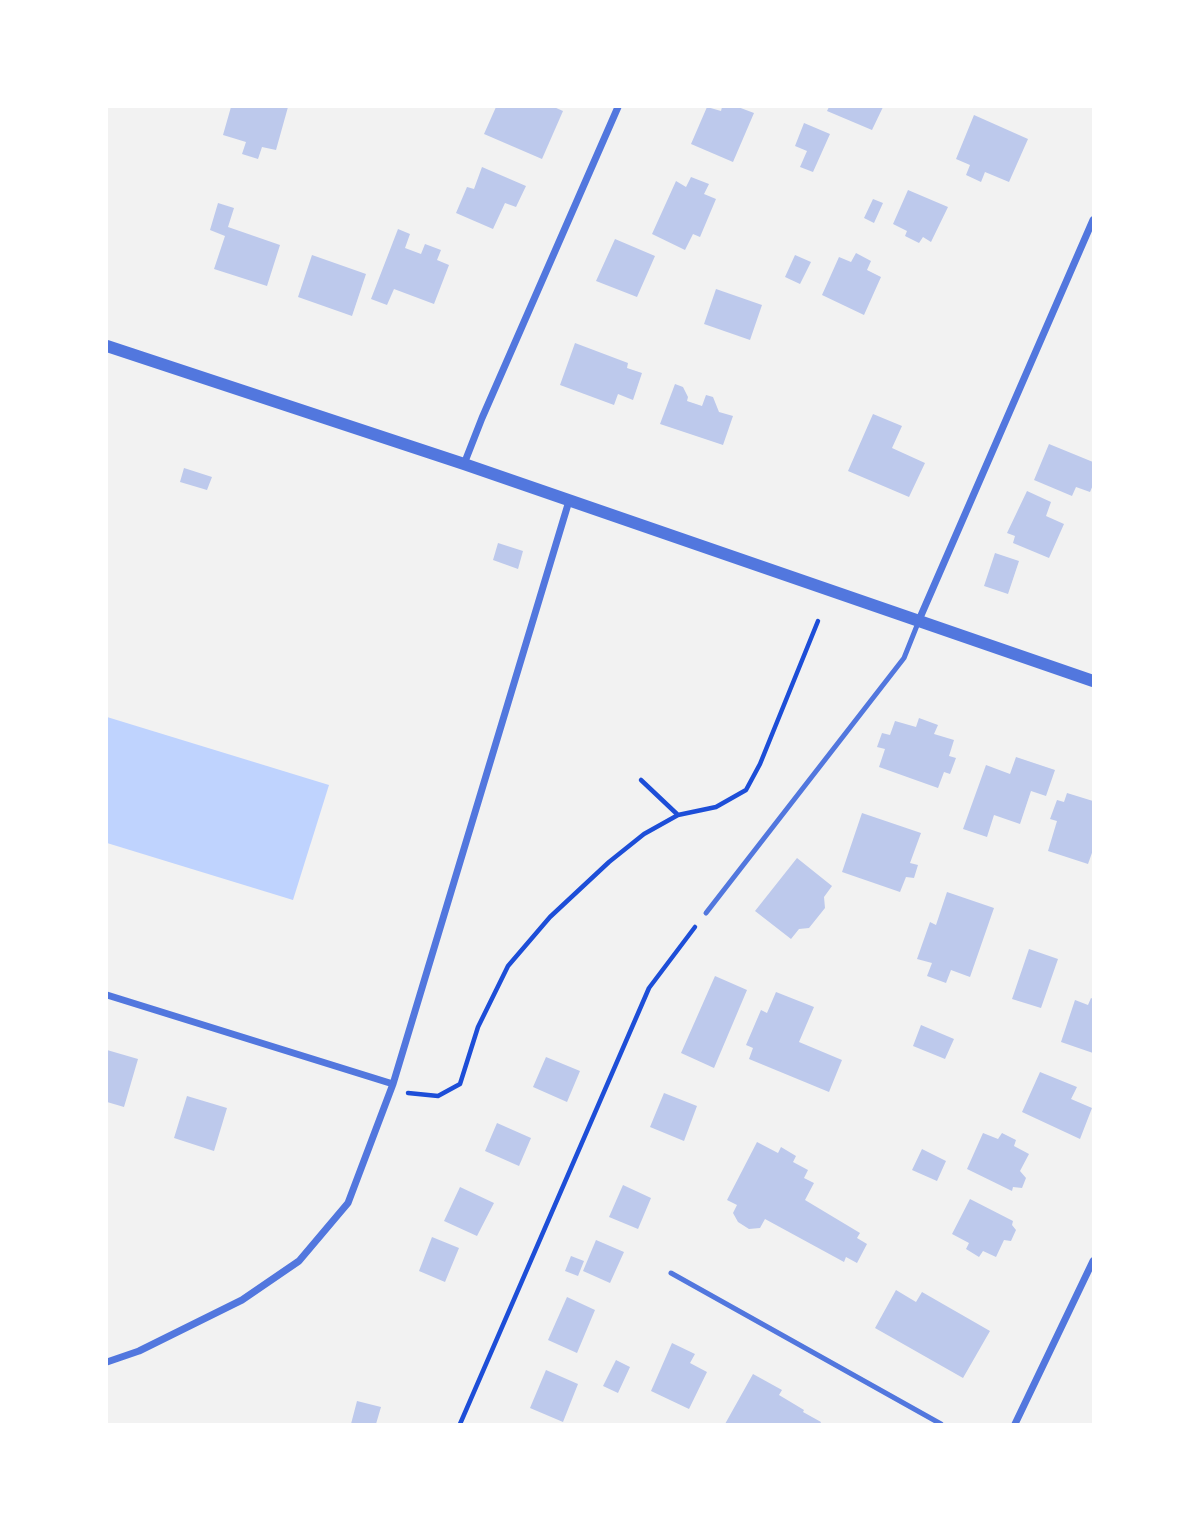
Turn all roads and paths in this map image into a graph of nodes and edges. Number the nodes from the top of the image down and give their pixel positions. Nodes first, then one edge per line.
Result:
1 (618, 107) edge
2 (1093, 220) edge
3 (107, 346) edge
4 (464, 464) junction
5 (569, 501) junction
6 (919, 620) junction
7 (818, 621) dead end
8 (1093, 681) edge
9 (641, 779) dead end
10 (678, 815) junction
11 (706, 913) joint
12 (107, 995) edge
13 (393, 1084) junction
14 (1093, 1261) edge
15 (671, 1273) dead end
16 (107, 1362) edge
17 (460, 1424) edge
18 (941, 1424) edge
19 (1015, 1424) edge

1 - 4 street
2 - 6 street
3 - 4 street
4 - 5 street
5 - 6 street
5 - 13 street
6 - 8 street
6 - 11 lane
7 - 10 path
9 - 10 path
10 - 13 path
11 - 17 path
12 - 13 street
13 - 16 street
14 - 19 street
15 - 18 lane

